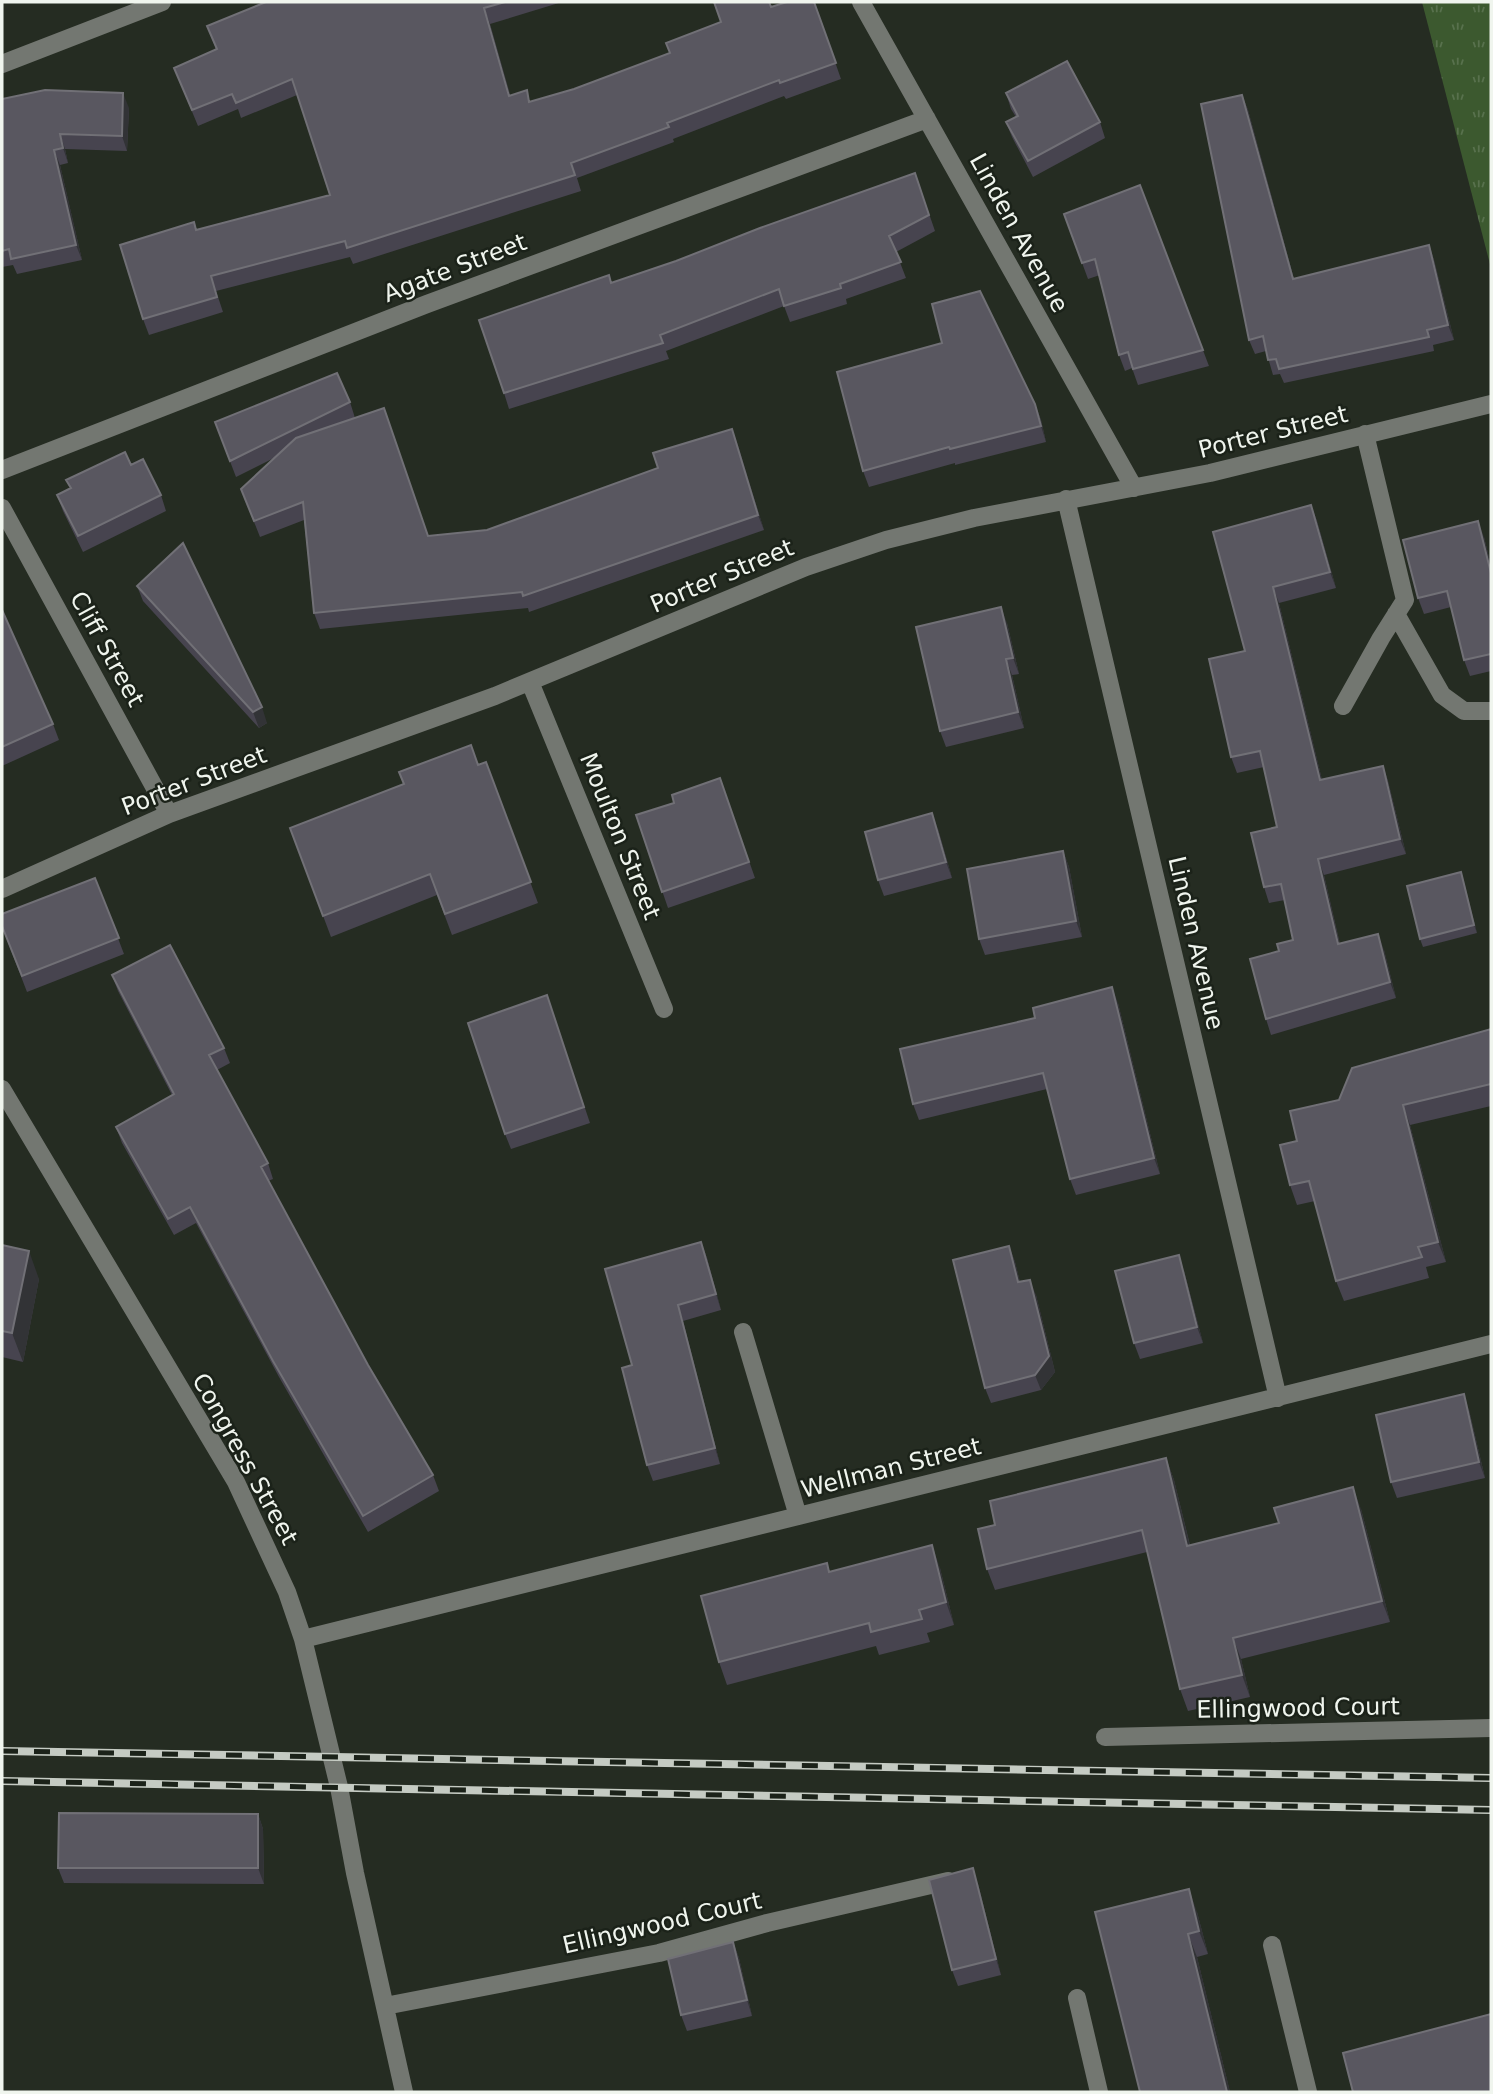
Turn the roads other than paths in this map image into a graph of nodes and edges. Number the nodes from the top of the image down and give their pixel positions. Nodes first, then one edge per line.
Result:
1 (162, 2) edge
2 (861, 2) edge
3 (2, 64) edge
4 (927, 119) junction
5 (1491, 404) edge
6 (1365, 435) junction
7 (2, 470) edge
8 (1134, 488) junction
9 (1066, 499) junction
10 (2, 508) edge
11 (1396, 614) junction
12 (530, 682) junction
13 (1343, 706) dead end
14 (1491, 711) edge
15 (169, 814) junction
16 (2, 889) edge
17 (664, 1009) dead end
18 (2, 1089) edge
19 (743, 1332) dead end
20 (1491, 1344) edge
21 (1278, 1398) junction
22 (798, 1516) junction
23 (303, 1639) junction
24 (1491, 1728) edge
25 (1105, 1737) dead end
26 (948, 1881) edge
27 (1272, 1945) dead end
28 (1077, 1998) dead end
29 (385, 2006) junction
30 (404, 2092) edge
31 (1099, 2092) edge
32 (1308, 2092) edge

1 - 3 street
2 - 4 street, Linden Avenue
4 - 7 street, Agate Street
4 - 8 street, Linden Avenue
5 - 6 street, Porter Street
6 - 8 street, Porter Street
6 - 11 street
8 - 9 street, Porter Street
9 - 12 street, Porter Street
9 - 21 street, Linden Avenue
10 - 15 street, Cliff Street
11 - 13 street
11 - 14 street
12 - 15 street, Porter Street
12 - 17 street, Moulton Street
15 - 16 street, Porter Street
18 - 23 street, Congress Street
19 - 22 street
20 - 21 street, Wellman Street
21 - 22 street, Wellman Street
22 - 23 street, Wellman Street
23 - 29 street, Congress Street
24 - 25 street, Ellingwood Court
26 - 29 street, Ellingwood Court
27 - 32 street
28 - 31 street
29 - 30 street, Congress Street

